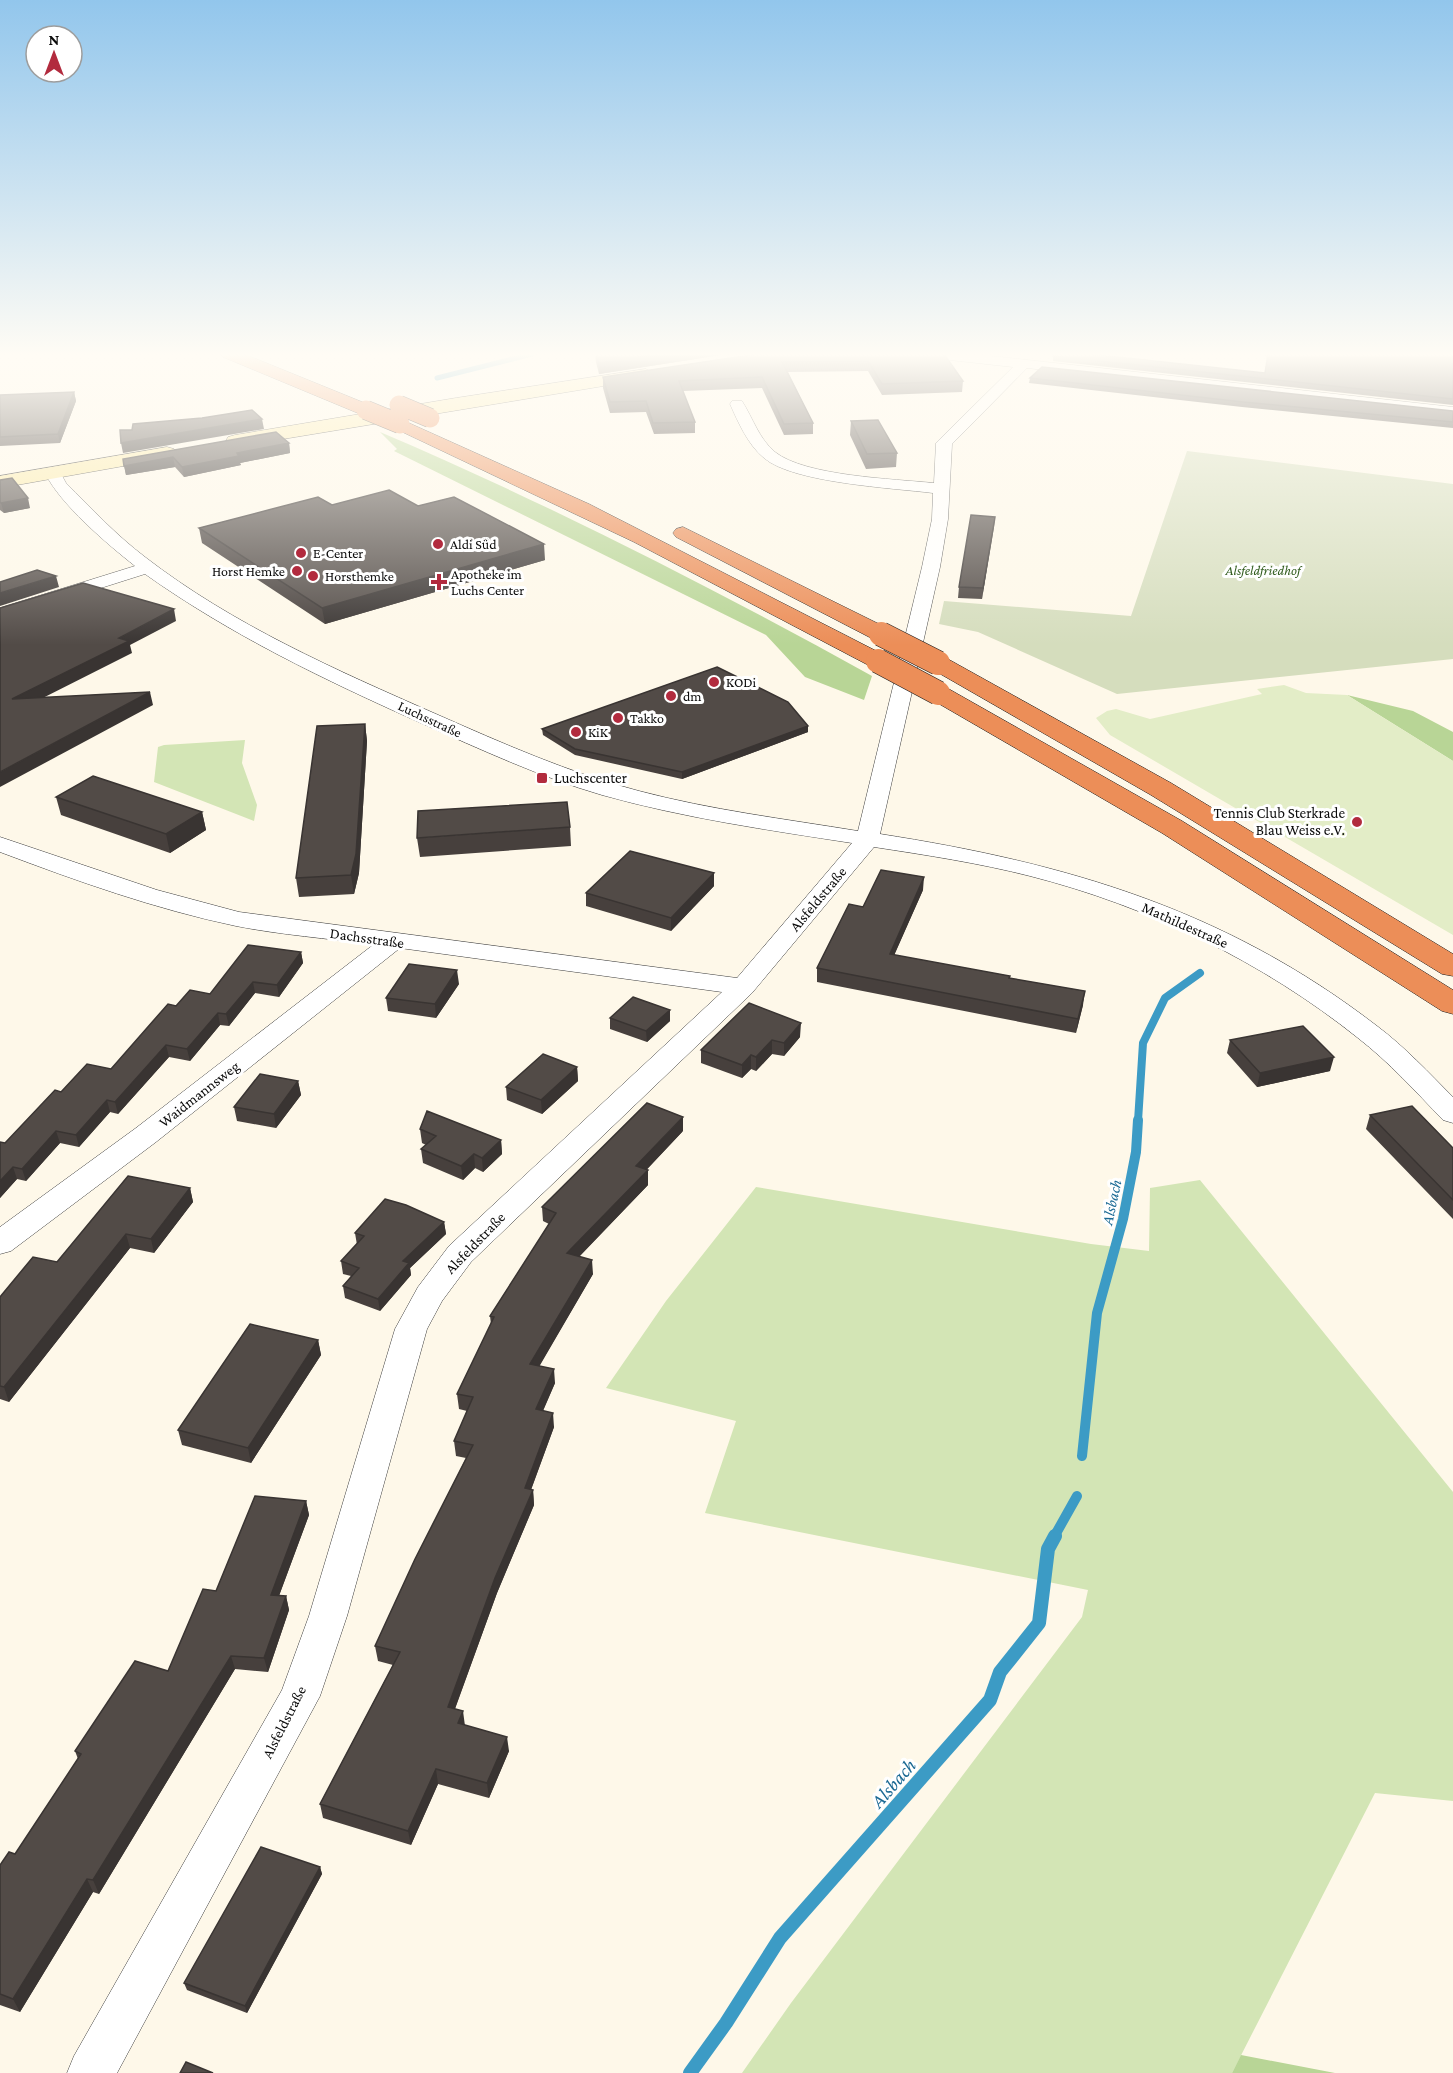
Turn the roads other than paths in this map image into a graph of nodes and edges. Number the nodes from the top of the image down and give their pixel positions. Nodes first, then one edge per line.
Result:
1 (181, 451) edge
2 (468, 451) edge
3 (765, 451) edge
4 (943, 451) edge
5 (53, 473) junction
6 (0, 482) edge
7 (941, 489) junction
8 (662, 523) dead end
9 (147, 568) junction
10 (0, 614) edge
11 (867, 840) junction
12 (0, 844) edge
13 (393, 941) junction
14 (1453, 967) edge
15 (743, 987) junction
16 (1453, 1004) edge
17 (1453, 1114) edge
18 (0, 1243) edge
19 (91, 2073) edge

1 - 5 street
2 - 16 highway, bridge
3 - 7 street
4 - 7 street, Alsfeldstraße
5 - 6 street
5 - 9 street, Luchsstraße
7 - 11 street, Alsfeldstraße
8 - 14 highway, bridge
9 - 10 street
9 - 11 street, Luchsstraße
11 - 15 street, Alsfeldstraße
11 - 17 street, Mathildestraße
12 - 13 street, Dachsstraße
13 - 15 street, Dachsstraße
13 - 18 street, Waidmannsweg
15 - 19 street, Alsfeldstraße

